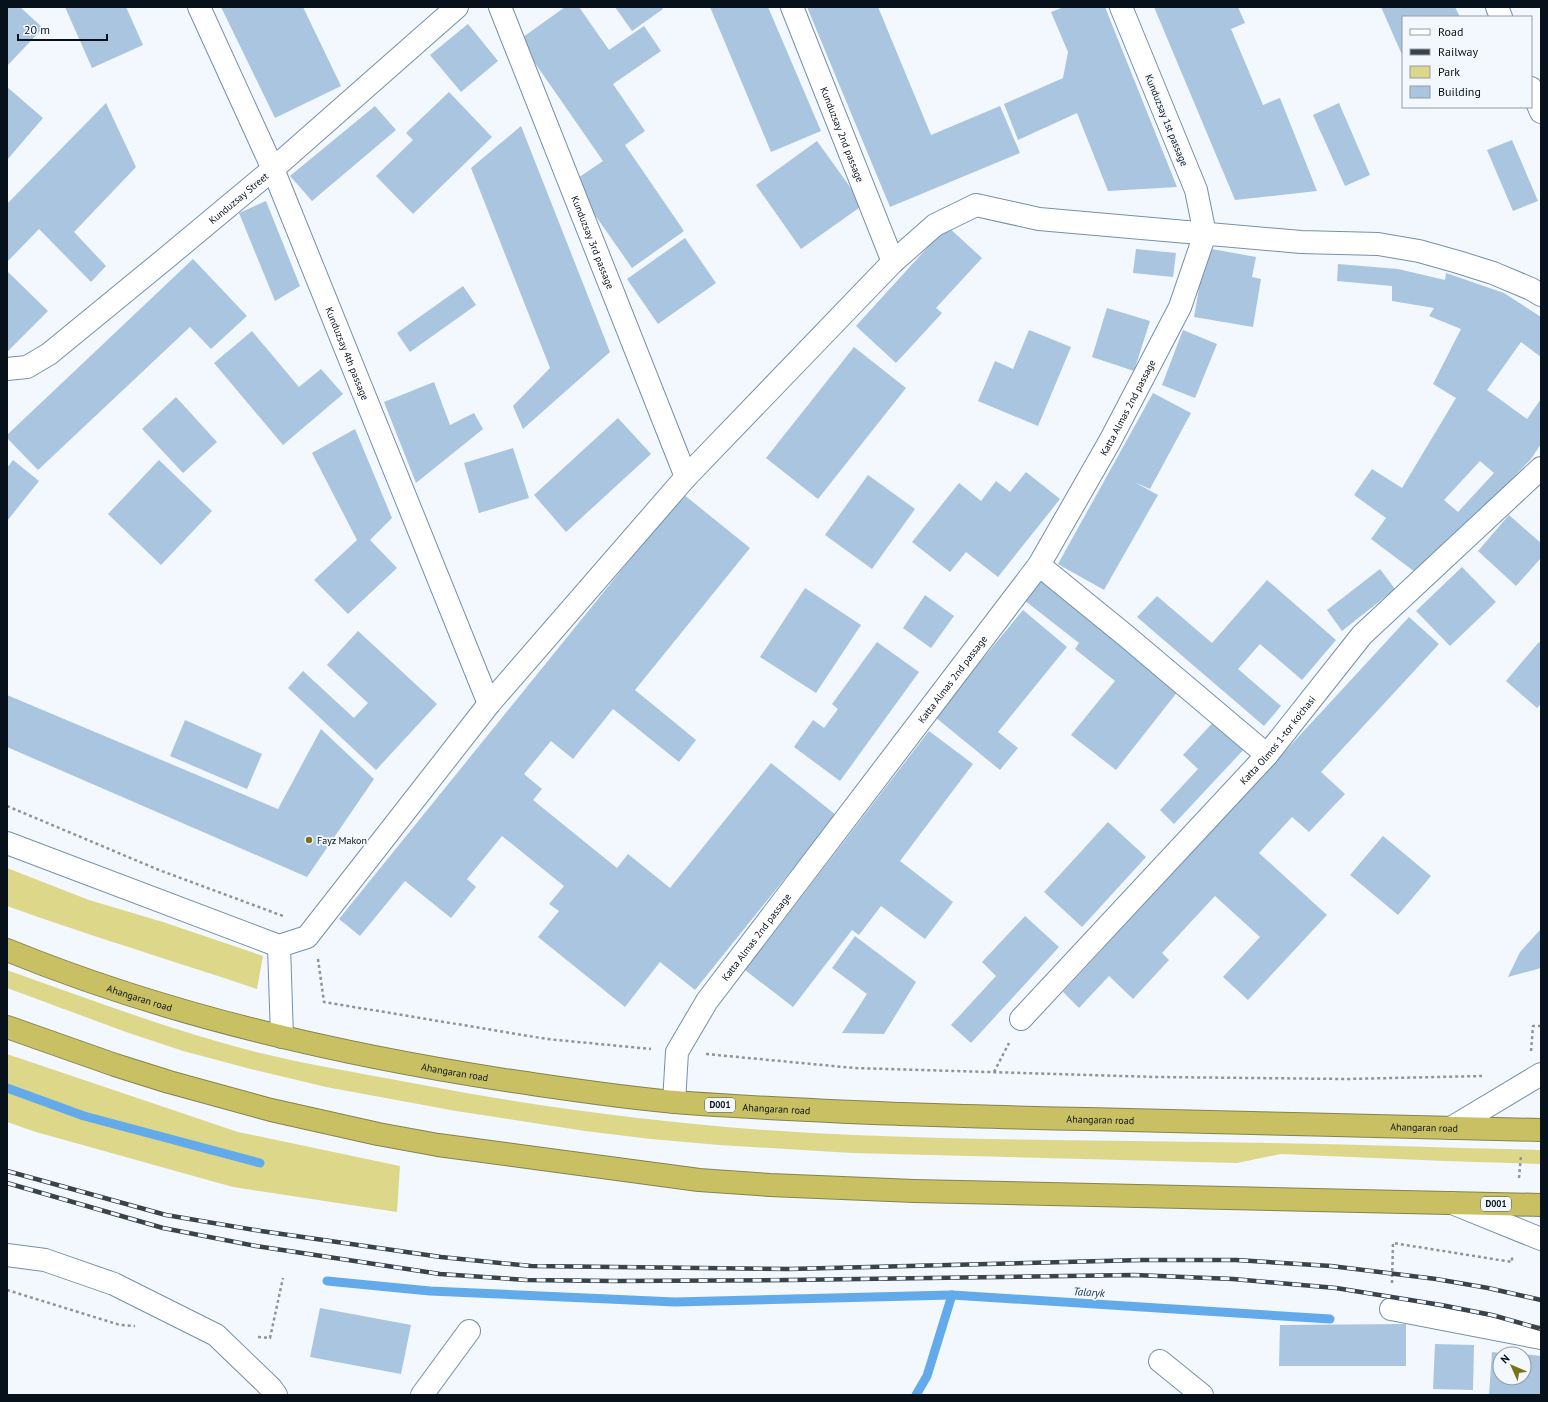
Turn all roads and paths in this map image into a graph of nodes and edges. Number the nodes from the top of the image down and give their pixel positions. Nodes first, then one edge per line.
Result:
1 (199, 7) edge
2 (457, 7) edge
3 (500, 7) edge
4 (792, 7) edge
5 (1121, 7) edge
6 (1496, 7) edge
7 (1500, 16) edge
8 (1532, 90) edge
9 (1541, 112) edge
10 (273, 169) junction
11 (1205, 234) junction
12 (893, 262) junction
13 (1541, 295) edge
14 (7, 369) edge
15 (1541, 468) edge
16 (686, 477) junction
17 (1039, 565) junction
18 (489, 704) junction
19 (1267, 755) junction
20 (7, 806) edge
21 (7, 843) edge
22 (314, 928) junction
23 (279, 946) junction
24 (7, 950) edge
25 (1021, 1019) joint
26 (1533, 1026) dead end
27 (1541, 1026) edge
28 (7, 1027) edge
29 (282, 1036) junction
30 (1536, 1049) dead end
31 (677, 1052) junction
32 (1525, 1052) dead end
33 (994, 1072) junction
34 (1487, 1074) dead end
35 (1541, 1074) edge
36 (674, 1102) junction
37 (1451, 1128) junction
38 (1541, 1130) edge
39 (1451, 1203) junction
40 (1541, 1205) edge
41 (1541, 1239) edge
42 (7, 1255) edge
43 (1512, 1262) dead end
44 (1391, 1309) joint
45 (469, 1331) dead end
46 (1541, 1338) edge
47 (1160, 1361) dead end
48 (276, 1395) edge
49 (422, 1395) edge
50 (1202, 1395) edge

1 - 10 street, Kunduzsay 4th passage
2 - 10 street, Kunduzsay Street
3 - 16 street, Kunduzsay 3rd passage
4 - 12 street, Kunduzsay 2nd passage
5 - 11 street, Kunduzsay 1st passage
6 - 7 street
8 - 9 street
10 - 14 street, Kunduzsay Street
10 - 18 street, Kunduzsay 4th passage
11 - 12 street
11 - 13 street
11 - 17 street, Katta Almas 2nd passage
12 - 16 street
15 - 19 street, Katta Olmos 1-tor ko'chasi
16 - 18 street
17 - 19 street
17 - 31 street, Katta Almas 2nd passage
18 - 22 street
19 - 25 street, Katta Olmos 1-tor ko'chasi
20 - 22 path
21 - 23 street
22 - 23 street
22 - 31 path
23 - 29 street
24 - 29 highway, Ahangaran road / D001
25 - 33 path
26 - 27 path
28 - 39 highway, D001
29 - 36 highway, Ahangaran road / D001
30 - 32 path
31 - 33 path
31 - 36 street, Katta Almas 2nd passage
33 - 34 path
35 - 37 street
36 - 37 highway, Ahangaran road / D001
37 - 38 highway, Ahangaran road / D001
39 - 40 highway, D001
39 - 41 street
42 - 48 street
43 - 44 path
44 - 46 street
45 - 49 street
47 - 50 street

